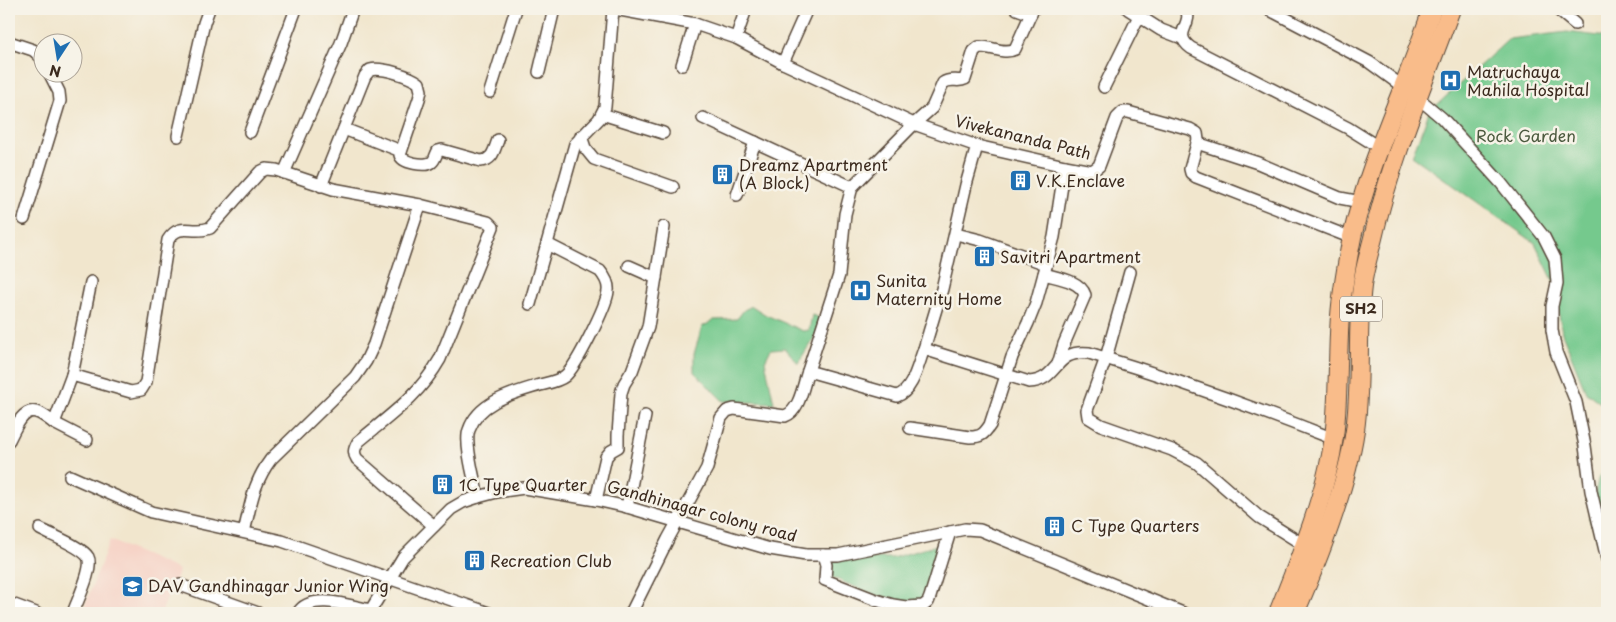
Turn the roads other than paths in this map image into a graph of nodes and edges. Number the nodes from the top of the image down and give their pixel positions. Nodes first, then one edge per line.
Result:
1 (209, 9) edge
2 (296, 9) edge
3 (353, 9) edge
4 (516, 9) edge
5 (554, 9) edge
6 (614, 9) edge
7 (746, 9) edge
8 (807, 9) edge
9 (1017, 9) edge
10 (1128, 9) edge
11 (1186, 9) edge
12 (1268, 9) edge
13 (1432, 9) edge
14 (1451, 9) edge
15 (1557, 9) edge
16 (1032, 11) edge
17 (1285, 13) edge
18 (1139, 16) junction
19 (695, 24) junction
20 (1575, 24) dead end
21 (736, 38) junction
22 (1182, 38) junction
23 (9, 42) edge
24 (32, 50) edge
25 (783, 63) junction
26 (682, 65) dead end
27 (539, 72) dead end
28 (54, 82) edge
29 (1104, 87) dead end
30 (490, 92) dead end
31 (1410, 92) junction
32 (602, 114) junction
33 (703, 118) dead end
34 (914, 124) junction
35 (344, 129) junction
36 (250, 132) dead end
37 (663, 133) dead end
38 (178, 136) dead end
39 (581, 136) junction
40 (498, 140) dead end
41 (755, 142) junction
42 (1197, 143) junction
43 (977, 146) junction
44 (1380, 148) junction
45 (401, 151) junction
46 (1065, 166) junction
47 (284, 173) junction
48 (320, 186) junction
49 (672, 187) dead end
50 (852, 187) junction
51 (736, 195) dead end
52 (1361, 202) junction
53 (420, 205) junction
54 (24, 219) dead end
55 (664, 227) dead end
56 (956, 234) junction
57 (1352, 238) junction
58 (547, 244) junction
59 (628, 266) dead end
60 (1045, 269) junction
61 (1130, 272) dead end
62 (656, 278) junction
63 (91, 282) dead end
64 (530, 304) dead end
65 (924, 349) junction
66 (1106, 358) junction
67 (1058, 364) junction
68 (808, 371) junction
69 (72, 375) junction
70 (1006, 376) junction
71 (645, 416) dead end
72 (54, 422) junction
73 (910, 428) dead end
74 (1334, 439) junction
75 (9, 440) edge
76 (87, 440) dead end
77 (70, 476) dead end
78 (478, 497) junction
79 (596, 500) junction
80 (627, 507) junction
81 (677, 521) junction
82 (434, 526) junction
83 (40, 529) dead end
84 (244, 532) junction
85 (950, 532) junction
86 (1304, 545) junction
87 (823, 555) junction
88 (1607, 559) edge
89 (389, 579) junction
90 (180, 585) dead end
91 (9, 604) edge
92 (460, 608) edge
93 (369, 611) edge
94 (36, 613) edge
95 (73, 613) edge
96 (258, 613) edge
97 (298, 613) edge
98 (489, 613) edge
99 (632, 613) edge
100 (1183, 613) edge
101 (1278, 613) edge
102 (1295, 613) edge

1 - 38 street
2 - 36 street
3 - 47 street
4 - 30 street
5 - 27 street
6 - 19 street, Vivekananda Path
6 - 32 street
7 - 21 street
8 - 25 street
9 - 16 street
10 - 18 street
11 - 22 street
12 - 17 street
13 - 31 main road, SH2
14 - 31 main road, SH2
15 - 20 street
16 - 34 street
17 - 31 street
18 - 22 street
18 - 29 street
19 - 21 street, Vivekananda Path
19 - 26 street
21 - 25 street, Vivekananda Path
22 - 44 street
23 - 24 street
25 - 34 street, Vivekananda Path
28 - 54 street
31 - 44 main road, SH2
31 - 88 street
31 - 102 main road, SH2
32 - 37 street
32 - 39 street
33 - 41 street
34 - 43 street, Vivekananda Path
34 - 50 street
35 - 45 street
35 - 45 street
35 - 48 street
39 - 49 street
39 - 58 street
40 - 45 street
41 - 50 street
41 - 51 street
42 - 46 street, Vivekananda Path
42 - 52 street
42 - 57 street
43 - 46 street, Vivekananda Path
43 - 56 street
44 - 52 main road, SH2
46 - 60 street
47 - 48 street
47 - 69 street
48 - 53 street
50 - 68 street
52 - 57 main road, SH2
53 - 82 street
53 - 84 street
55 - 62 street
56 - 60 street
56 - 65 street
57 - 74 main road, SH2
58 - 64 street
58 - 78 street
59 - 62 street
60 - 67 street
60 - 70 street
61 - 66 street
62 - 79 street
63 - 69 street
65 - 68 street
65 - 70 street
66 - 67 street
66 - 74 street
66 - 86 street
67 - 70 street
68 - 81 street
69 - 72 street
70 - 73 street
71 - 80 street
72 - 75 street
72 - 76 street
74 - 86 main road, SH2
77 - 84 street
78 - 79 street, Gandhinagar colony road
78 - 82 street, Gandhinagar colony road
79 - 80 street, Gandhinagar colony road
80 - 81 street, Gandhinagar colony road
81 - 87 street, Gandhinagar colony road
81 - 99 street
82 - 89 street, Gandhinagar colony road
83 - 95 street
84 - 89 street
85 - 87 street, Gandhinagar colony road
85 - 87 street
85 - 100 street, Gandhinagar colony road
86 - 101 main road, SH2
89 - 92 street
89 - 93 street, Gandhinagar colony road
90 - 96 street
91 - 94 street
92 - 98 street
93 - 97 street

